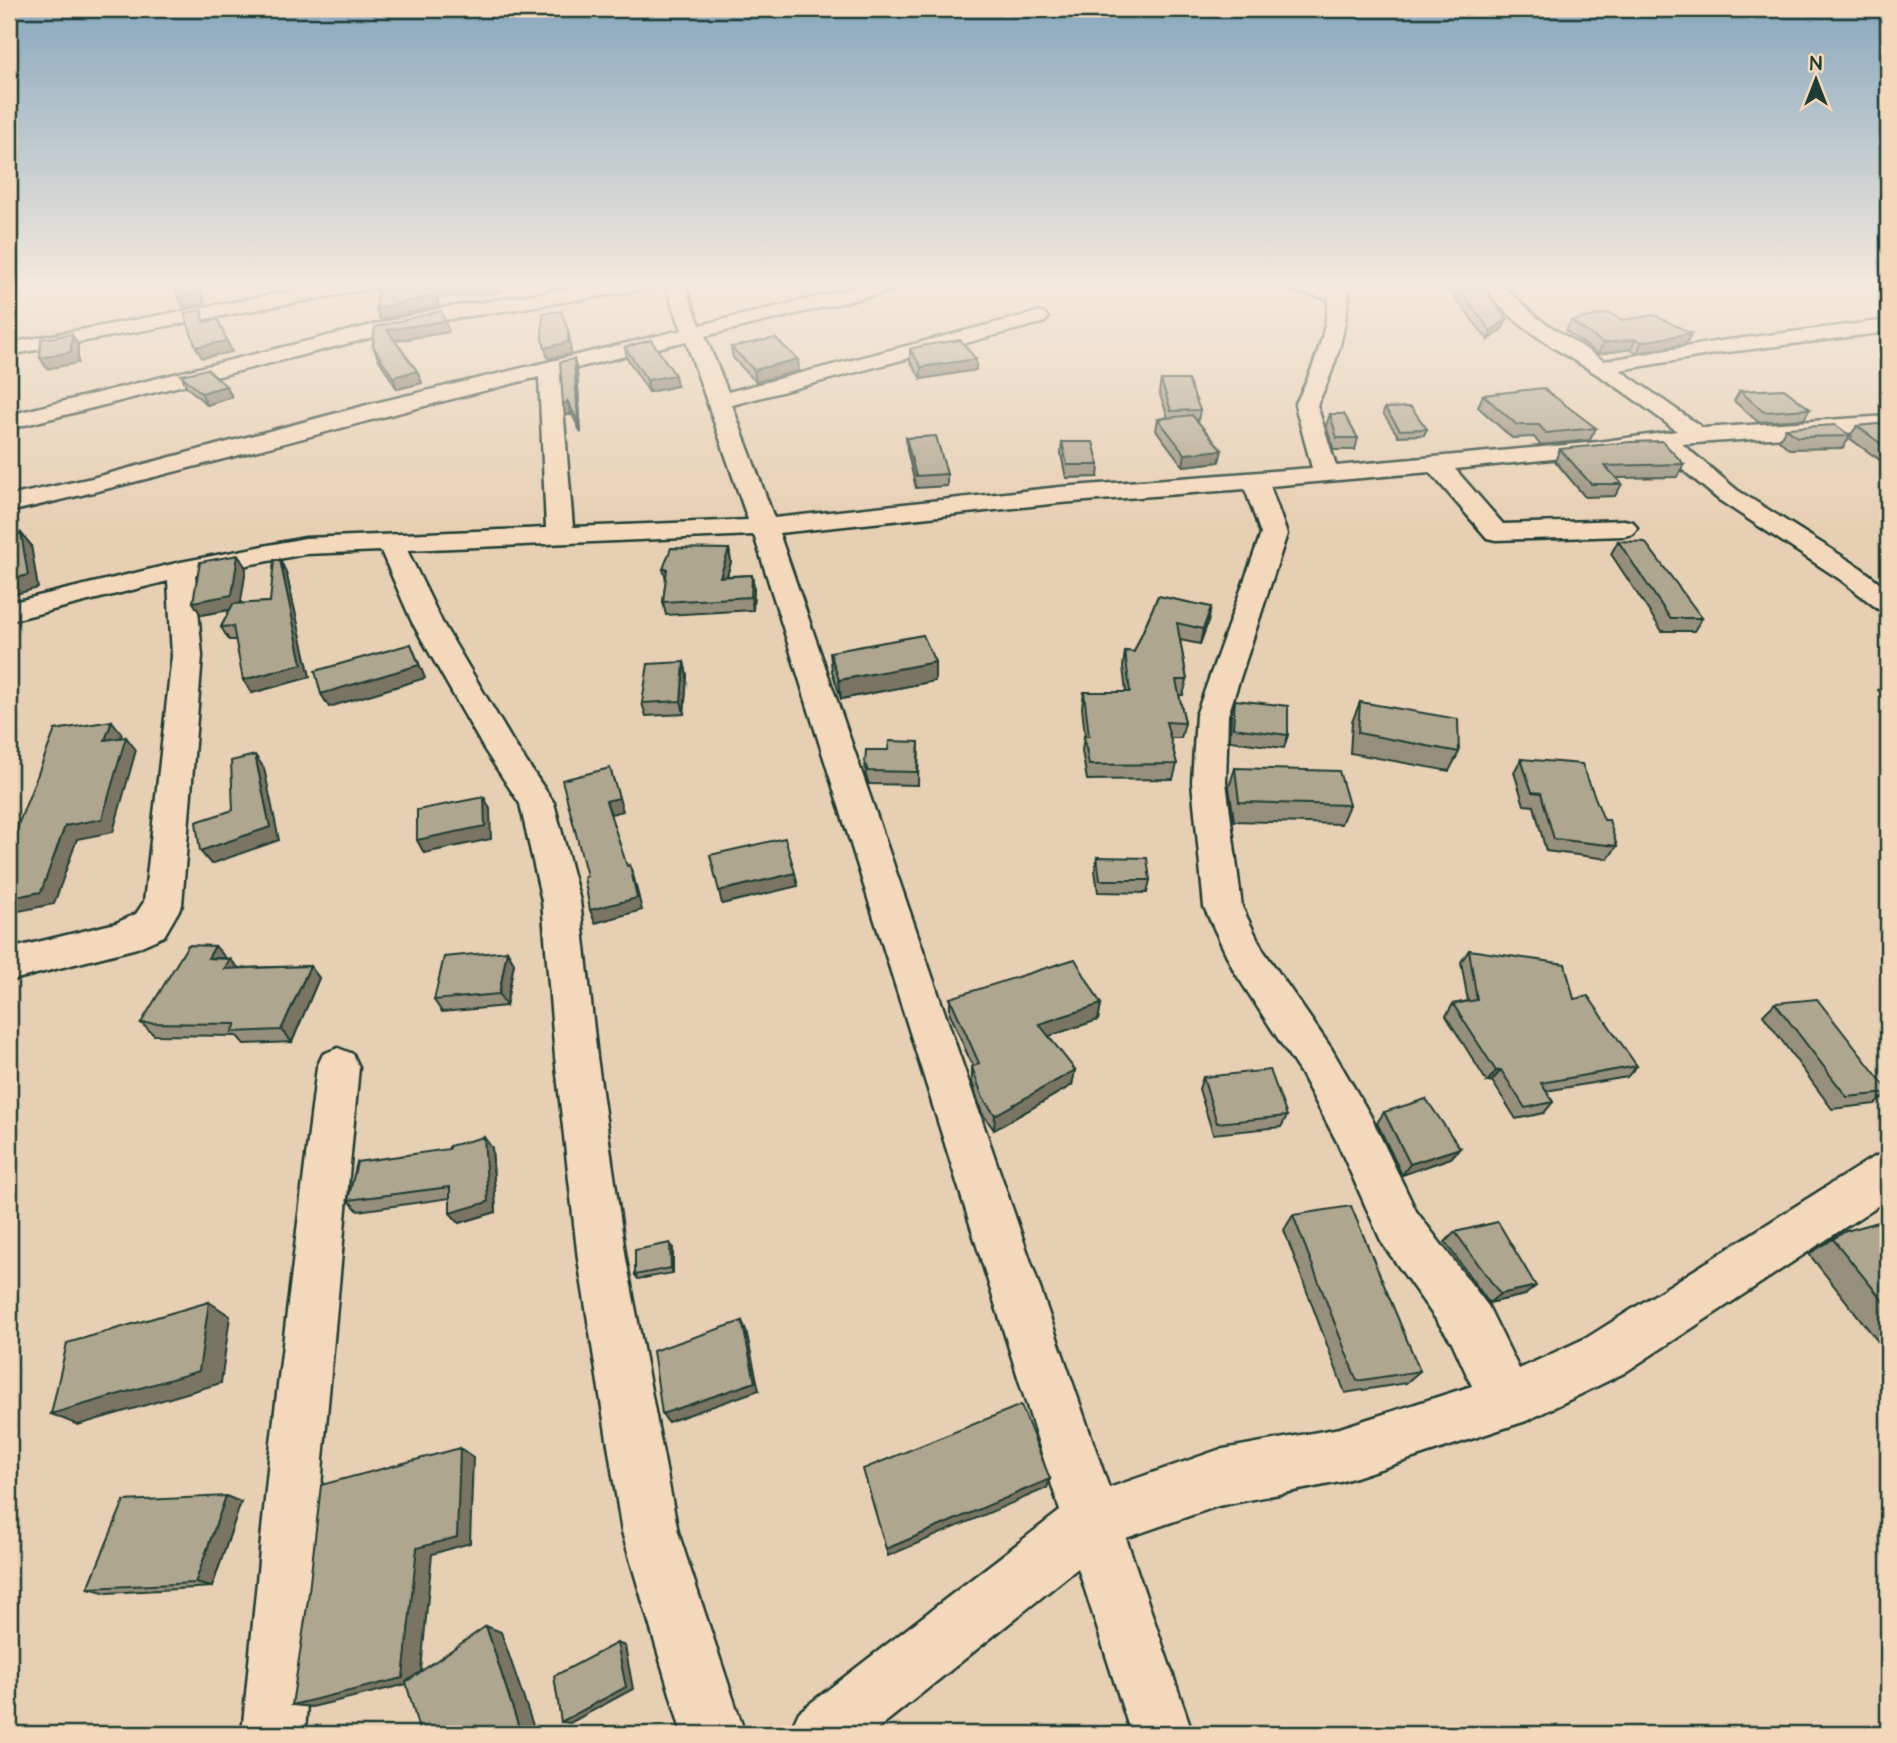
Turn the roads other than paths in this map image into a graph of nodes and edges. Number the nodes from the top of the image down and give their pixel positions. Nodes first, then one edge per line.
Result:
1 (244, 363) edge
2 (564, 363) edge
3 (704, 363) edge
4 (864, 363) edge
5 (1325, 363) edge
6 (1594, 363) edge
7 (1622, 363) edge
8 (549, 367) junction
9 (1607, 371) junction
10 (720, 401) junction
11 (9, 422) edge
12 (1888, 423) edge
13 (1698, 435) junction
14 (1663, 441) junction
15 (1437, 464) junction
16 (1326, 473) junction
17 (1255, 480) junction
18 (9, 504) edge
19 (764, 527) junction
20 (1624, 528) dead end
21 (560, 536) junction
22 (391, 544) junction
23 (181, 570) junction
24 (1888, 603) edge
25 (9, 612) edge
26 (9, 965) edge
27 (338, 1067) dead end
28 (1888, 1174) edge
29 (1507, 1402) junction
30 (1090, 1523) junction
31 (273, 1734) edge
32 (714, 1734) edge
33 (821, 1734) edge
34 (1162, 1734) edge

1 - 11 street
2 - 8 street
3 - 10 street
4 - 10 street
5 - 16 street
6 - 9 street
7 - 9 street
8 - 18 street
8 - 21 street
9 - 13 street
10 - 19 street
12 - 13 street
13 - 14 street
14 - 15 street
14 - 24 street
15 - 16 street
15 - 20 street
16 - 17 street
17 - 19 street
17 - 29 street
19 - 21 street
19 - 30 street
21 - 22 street
22 - 23 street
22 - 32 street
23 - 25 street
23 - 26 street
27 - 31 street
28 - 29 street
29 - 30 street
30 - 33 street
30 - 34 street

